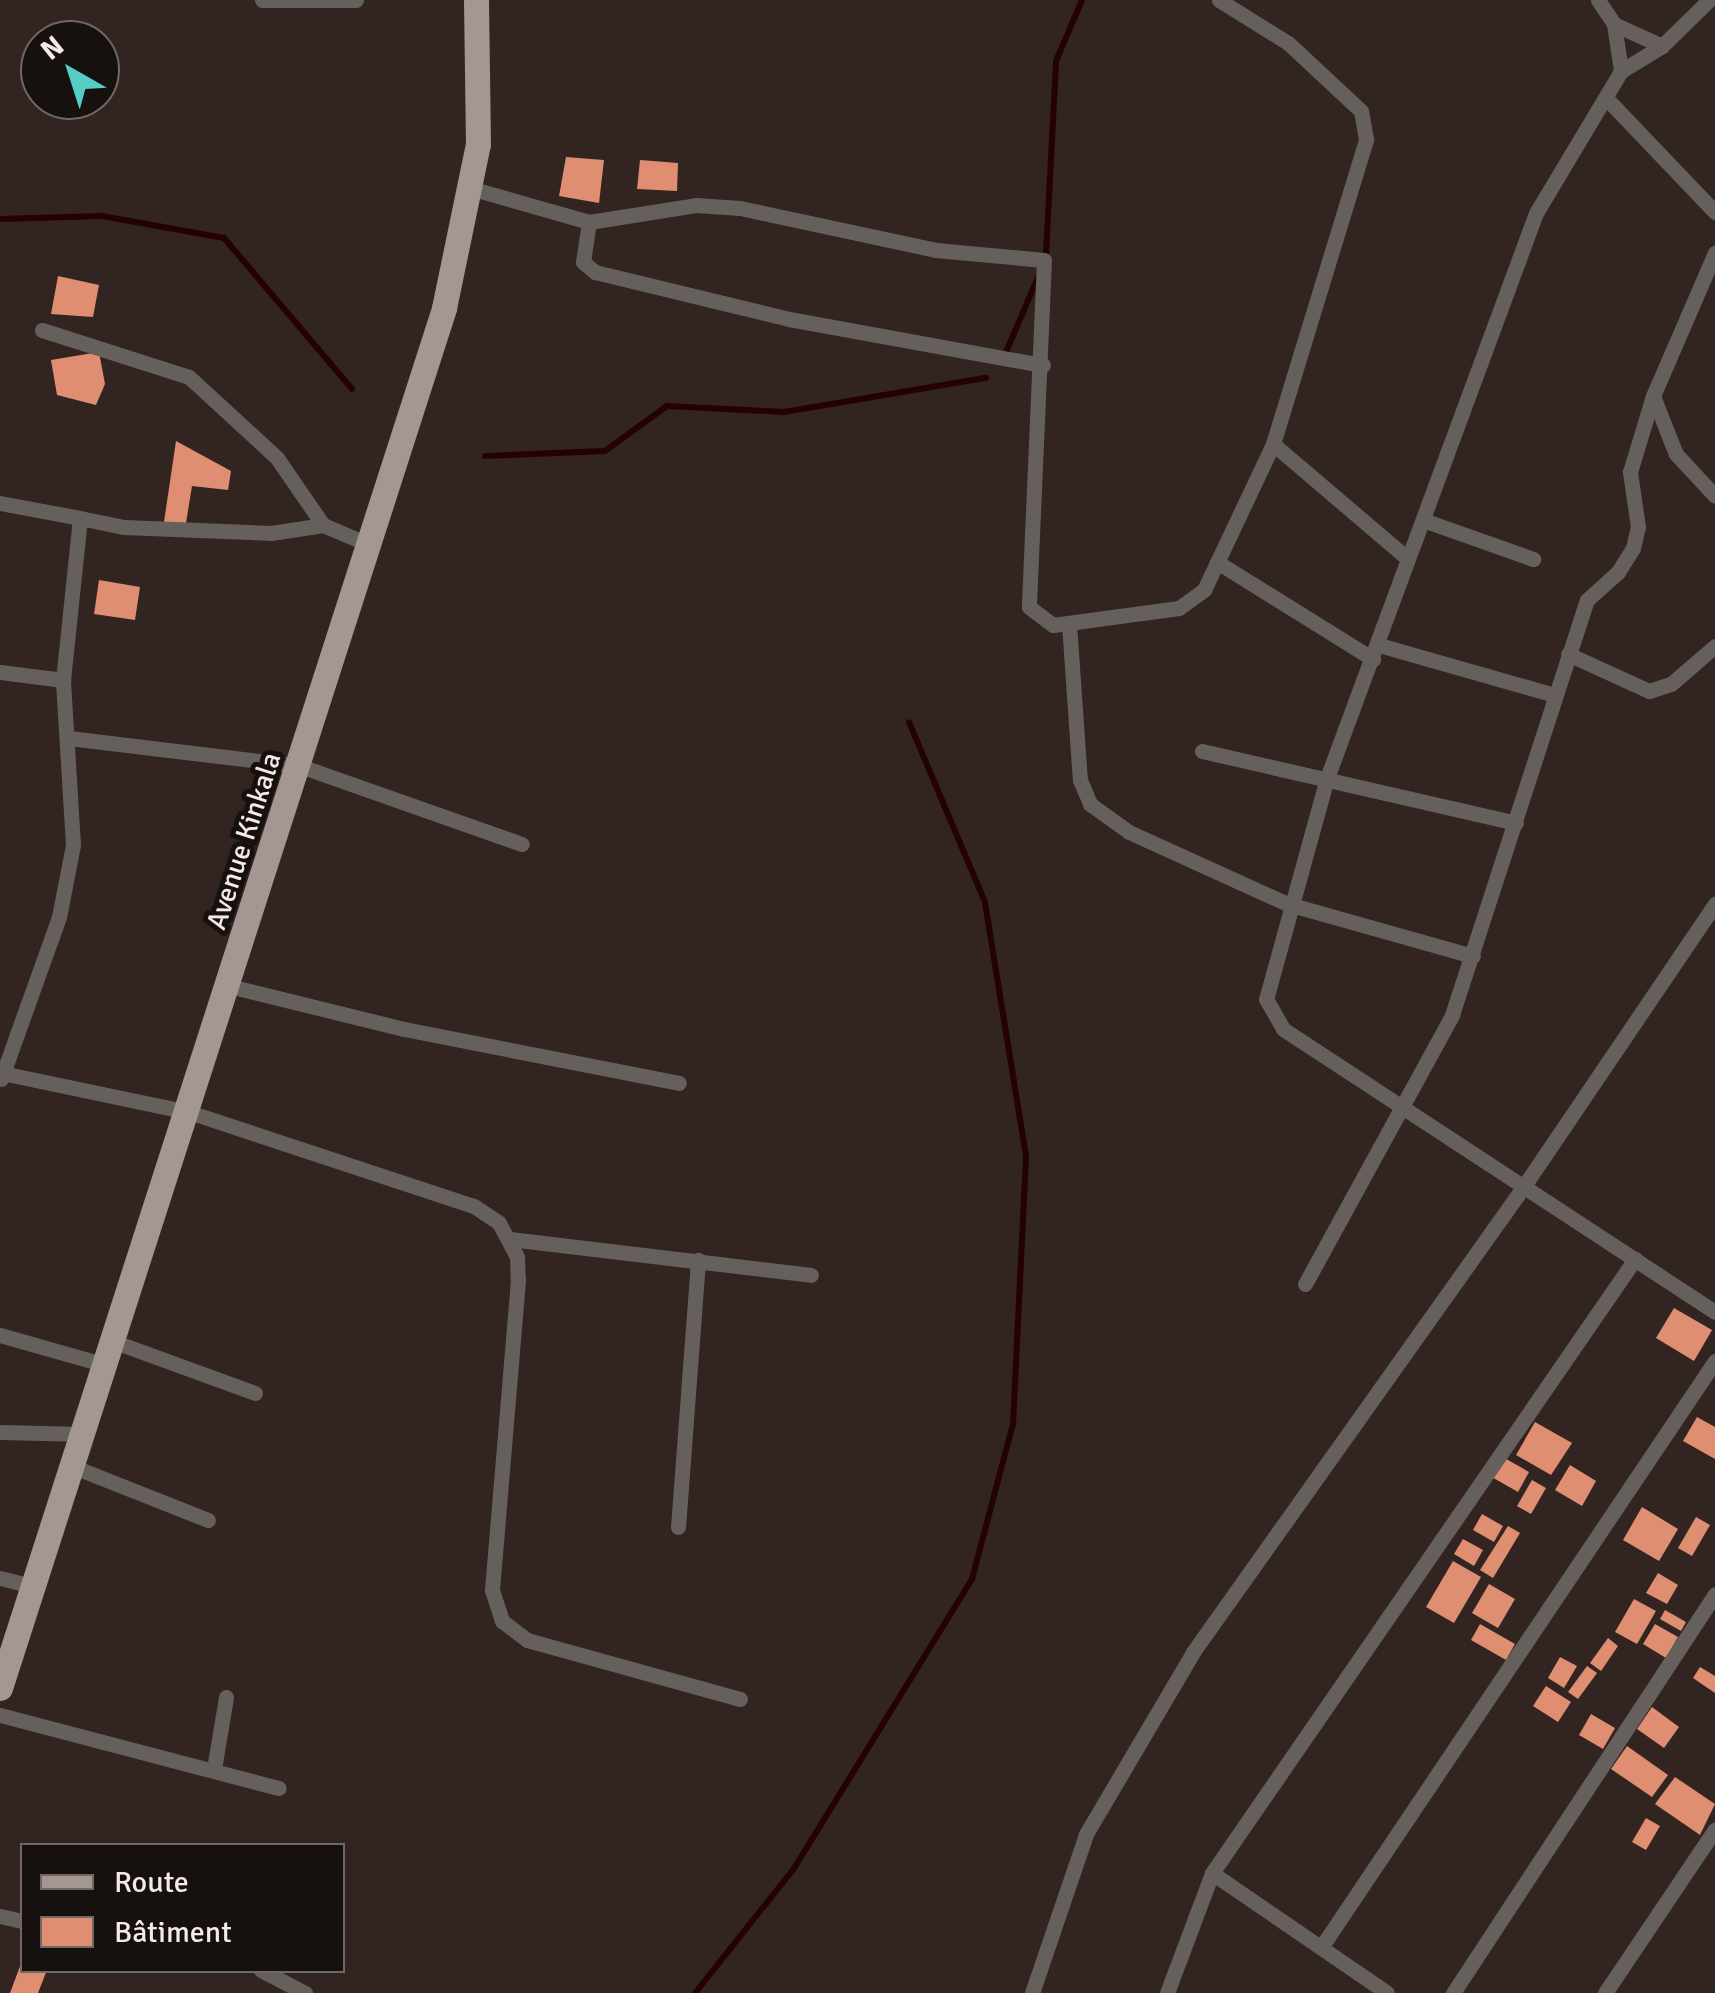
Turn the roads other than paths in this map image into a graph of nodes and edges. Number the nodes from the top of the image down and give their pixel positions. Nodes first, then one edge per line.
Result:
1 (262, 0) edge
2 (356, 0) edge
3 (476, 0) edge
4 (1219, 0) edge
5 (1598, 0) edge
6 (1708, 0) edge
7 (1614, 24) junction
8 (1662, 46) junction
9 (1621, 72) junction
10 (1606, 98) junction
11 (470, 188) junction
12 (1715, 212) edge
13 (589, 222) junction
14 (1715, 253) edge
15 (42, 330) dead end
16 (1043, 365) junction
17 (1653, 396) junction
18 (1273, 444) junction
19 (1715, 496) edge
20 (0, 503) edge
21 (80, 518) junction
22 (1422, 520) junction
23 (323, 525) junction
24 (368, 544) junction
25 (1408, 559) junction
26 (1533, 559) dead end
27 (1217, 562) junction
28 (1069, 624) junction
29 (1715, 646) edge
30 (1376, 652) junction
31 (1568, 654) junction
32 (0, 672) edge
33 (63, 680) junction
34 (1555, 695) junction
35 (69, 738) junction
36 (1202, 751) dead end
37 (300, 766) junction
38 (1327, 778) junction
39 (1516, 823) junction
40 (522, 844) dead end
41 (1288, 904) junction
42 (1715, 904) edge
43 (1473, 956) junction
44 (229, 986) junction
45 (1, 1077) edge
46 (679, 1084) dead end
47 (1406, 1109) junction
48 (189, 1112) junction
49 (1524, 1186) junction
50 (510, 1238) junction
51 (1634, 1258) junction
52 (698, 1260) junction
53 (811, 1276) dead end
54 (1305, 1284) dead end
55 (1715, 1312) edge
56 (0, 1335) edge
57 (110, 1354) junction
58 (1715, 1361) edge
59 (255, 1393) dead end
60 (0, 1432) edge
61 (84, 1434) junction
62 (74, 1467) junction
63 (208, 1520) dead end
64 (678, 1526) dead end
65 (0, 1578) edge
66 (35, 1587) junction
67 (1715, 1594) edge
68 (0, 1688) edge
69 (226, 1697) dead end
70 (740, 1699) dead end
71 (0, 1715) edge
72 (214, 1770) junction
73 (279, 1788) dead end
74 (1715, 1829) edge
75 (1212, 1873) junction
76 (1322, 1946) junction
77 (267, 1973) edge
78 (305, 1993) edge
79 (1032, 1993) edge
80 (1167, 1993) edge
81 (1387, 1993) edge
82 (1453, 1993) edge
83 (1605, 1993) edge

1 - 2 street
3 - 11 main road, Avenue Kinkala
4 - 18 street
5 - 7 street
6 - 8 street
7 - 8 street
7 - 9 street
8 - 9 street
9 - 10 street
10 - 12 street
10 - 22 street
11 - 13 street
11 - 24 main road, Avenue Kinkala
13 - 16 street
13 - 16 street
14 - 17 street
15 - 23 street
16 - 28 street
17 - 19 street
17 - 31 street
18 - 25 street
18 - 27 street
20 - 21 street
21 - 23 street
21 - 33 street
22 - 25 street
22 - 26 street
23 - 24 street
24 - 37 main road, Avenue Kinkala
25 - 30 street
27 - 28 street
27 - 30 street
28 - 41 street
29 - 31 street
30 - 34 street
30 - 38 street
31 - 34 street
32 - 33 street
33 - 35 street
34 - 39 street
35 - 37 street
35 - 45 street
36 - 38 street
37 - 40 street
37 - 44 main road, Avenue Kinkala
38 - 39 street
38 - 41 street
39 - 43 street
41 - 43 street
41 - 47 street
42 - 49 street
43 - 47 street
44 - 46 street
44 - 48 main road, Avenue Kinkala
45 - 48 street
47 - 49 street
47 - 54 street
48 - 50 street
48 - 57 main road, Avenue Kinkala
49 - 51 street
49 - 79 street
50 - 52 street
50 - 70 street
51 - 55 street
51 - 75 street
52 - 53 street
52 - 64 street
56 - 57 street
57 - 59 street
57 - 61 main road, Avenue Kinkala
58 - 76 street
60 - 61 street
61 - 62 main road, Avenue Kinkala
62 - 63 street
62 - 66 main road, Avenue Kinkala
65 - 66 street
66 - 68 main road, Avenue Kinkala
67 - 82 street
69 - 72 street
71 - 72 street
72 - 73 street
74 - 83 street
75 - 76 street
75 - 80 street
76 - 81 street
77 - 78 street

